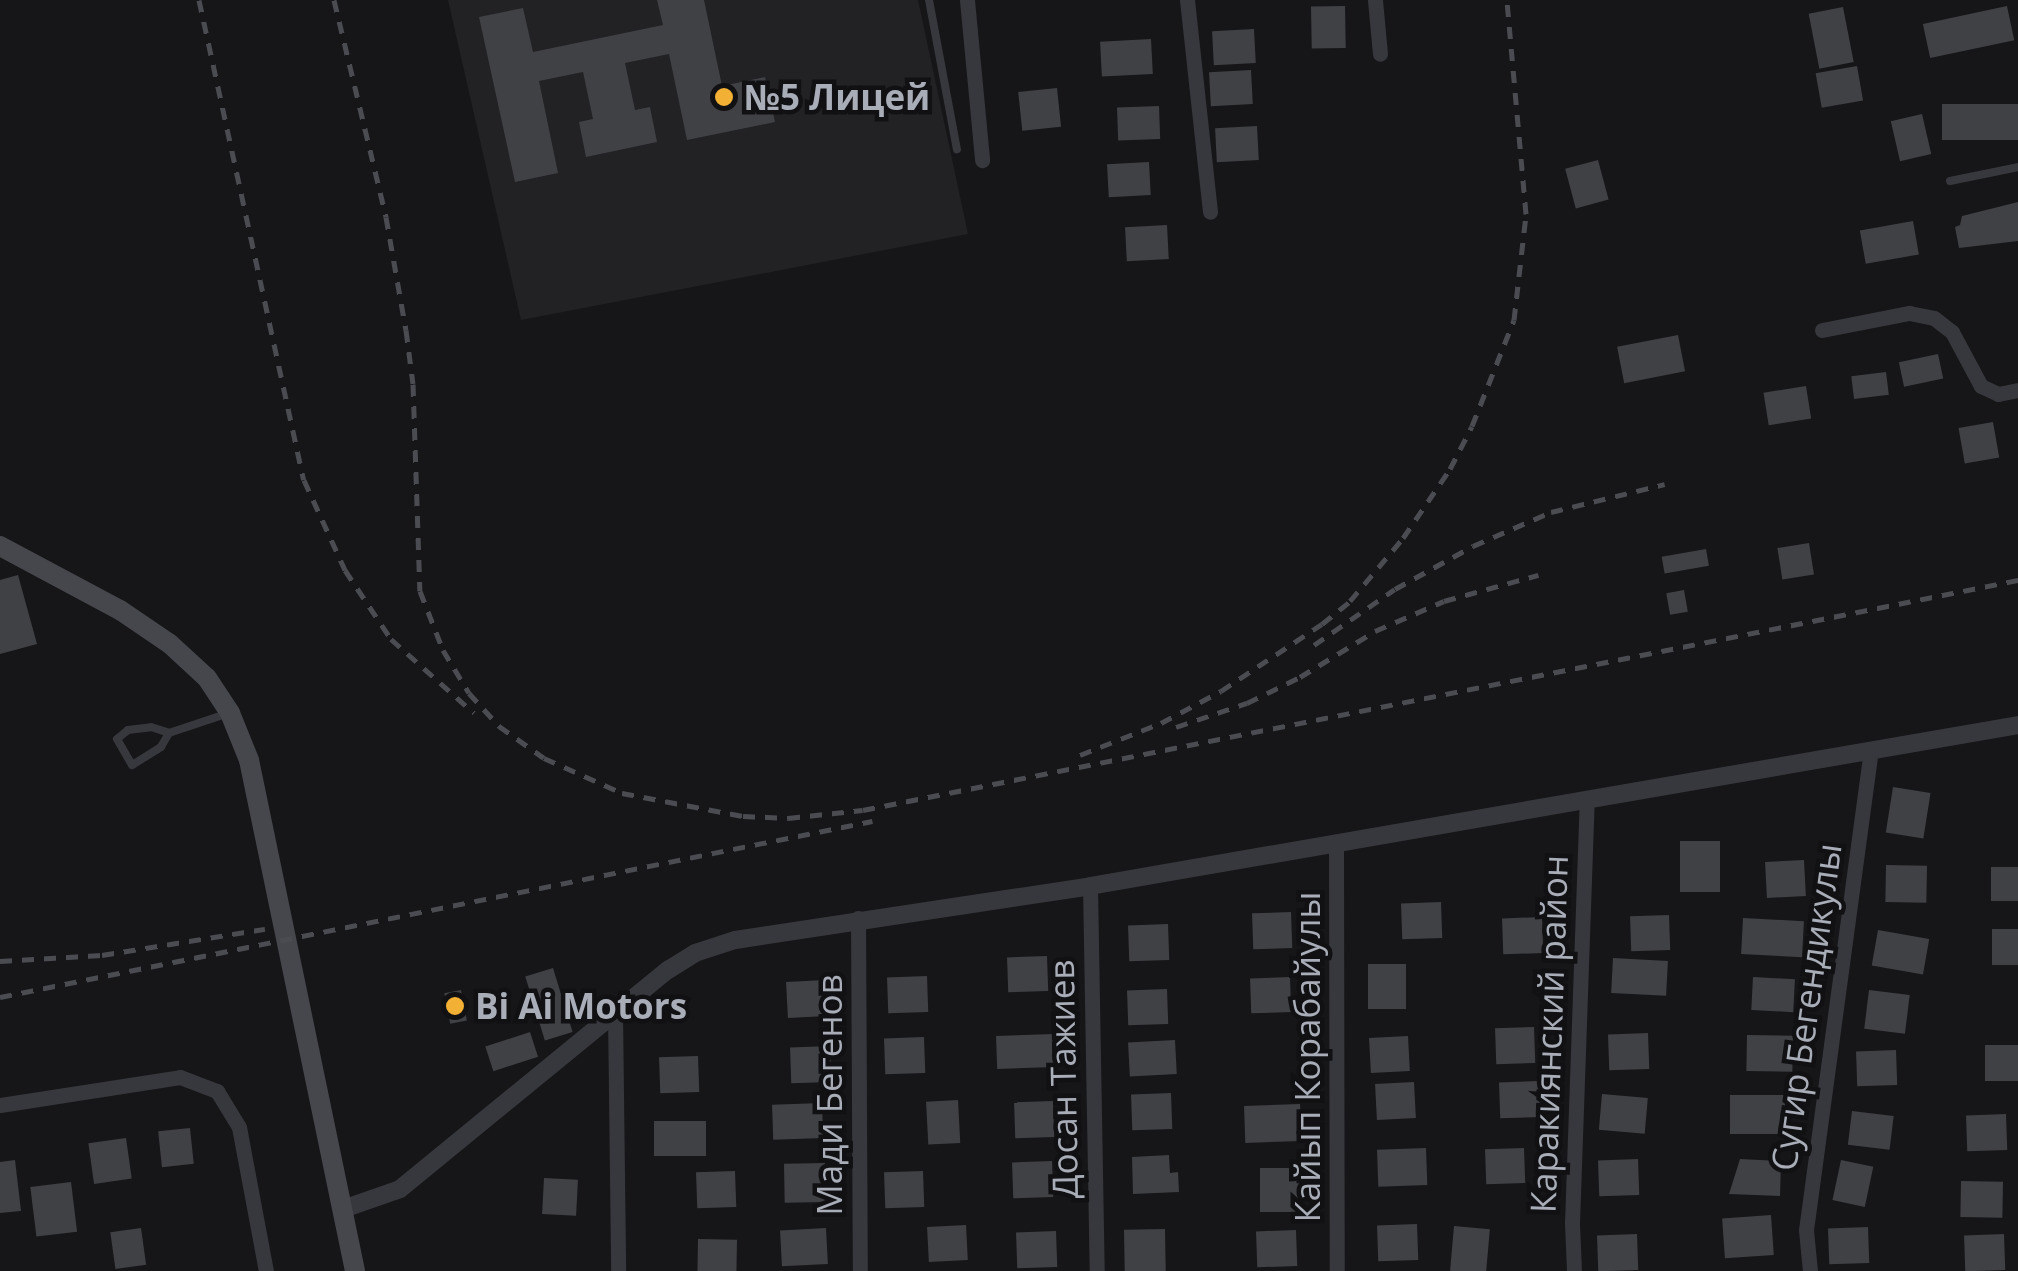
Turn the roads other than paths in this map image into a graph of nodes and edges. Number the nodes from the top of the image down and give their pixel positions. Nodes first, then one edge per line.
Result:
1 (930, 0) edge
2 (968, 0) edge
3 (1187, 0) edge
4 (1374, 0) edge
5 (1380, 54) dead end
6 (957, 149) dead end
7 (982, 160) dead end
8 (2018, 168) edge
9 (1950, 181) dead end
10 (1210, 212) dead end
11 (1822, 330) dead end
12 (2018, 390) edge
13 (0, 546) edge
14 (230, 713) junction
15 (2018, 725) edge
16 (169, 733) junction
17 (1871, 750) junction
18 (1588, 799) junction
19 (1336, 843) junction
20 (1090, 886) junction
21 (858, 918) junction
22 (615, 1012) junction
23 (0, 1104) edge
24 (343, 1210) junction
25 (266, 1271) edge
26 (355, 1271) edge
27 (618, 1271) edge
28 (860, 1271) edge
29 (1097, 1271) edge
30 (1337, 1271) edge
31 (1574, 1271) edge
32 (1810, 1271) edge

1 - 6 lane
2 - 7 street
3 - 10 street
4 - 5 street
8 - 9 lane
11 - 12 street
13 - 14 main road
14 - 16 lane
14 - 24 main road
15 - 17 street
16 - 16 lane
17 - 18 street
17 - 32 street, Сугир Бегендикулы
18 - 19 street
18 - 31 street, Каракиянский район
19 - 20 street
19 - 30 street, Кайып Корабайулы
20 - 21 street
20 - 29 street, Досан Тажиев
21 - 22 street
21 - 28 street, Мади Бегенов
22 - 24 street
22 - 27 street
23 - 25 street
24 - 26 main road

